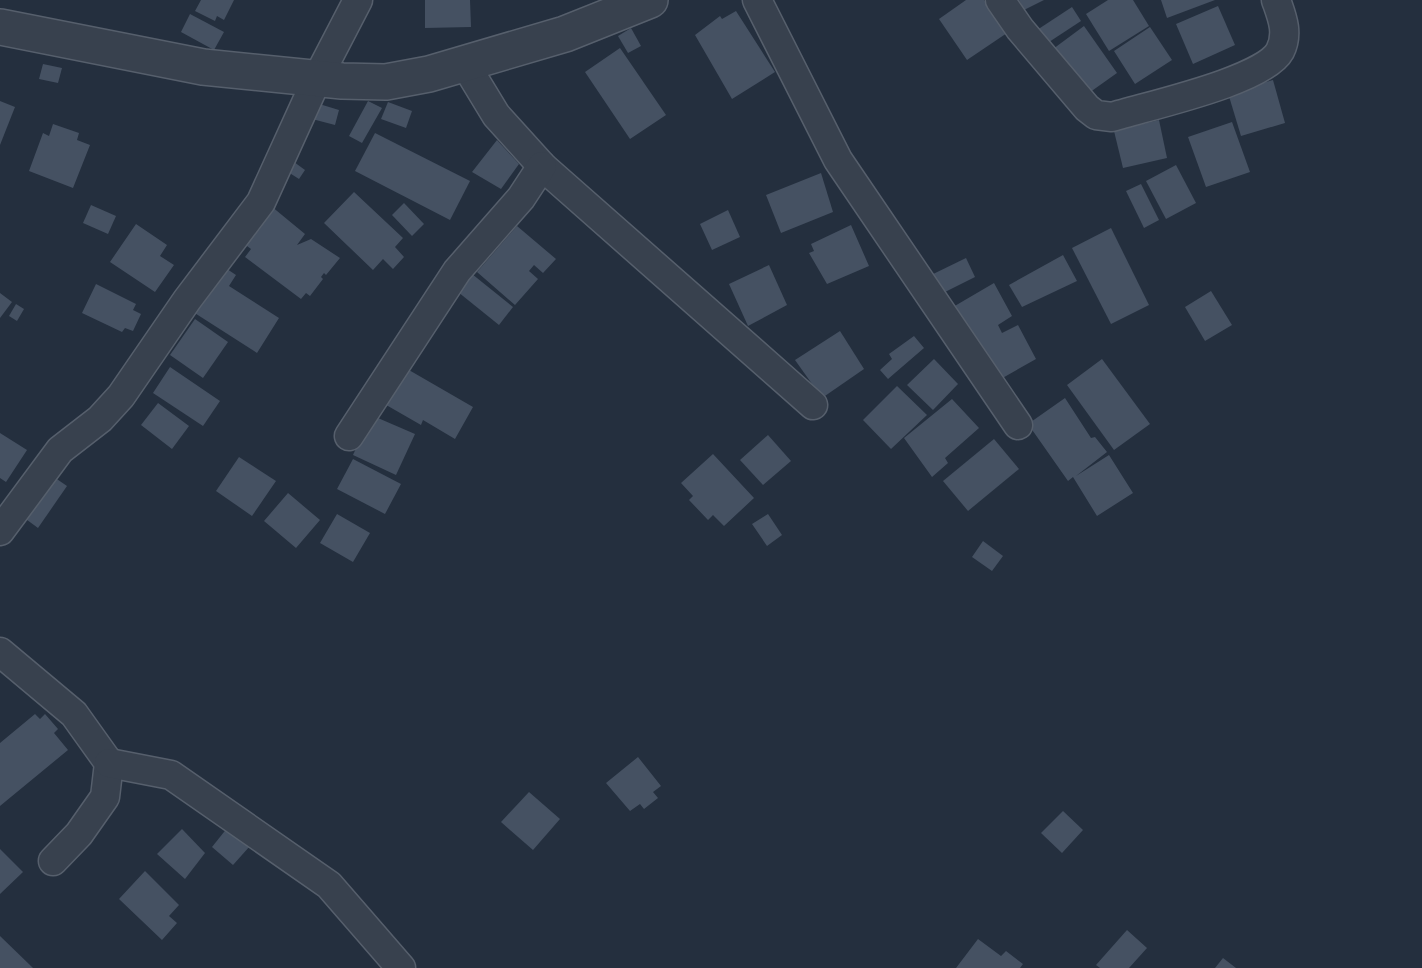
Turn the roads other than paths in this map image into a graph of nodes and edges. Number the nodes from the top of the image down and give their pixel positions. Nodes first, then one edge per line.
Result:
1 (358, 0) edge
2 (650, 0) edge
3 (757, 0) edge
4 (1000, 0) edge
5 (1276, 0) edge
6 (0, 27) edge
7 (465, 64) junction
8 (317, 79) junction
9 (542, 166) junction
10 (813, 405) dead end
11 (1018, 425) dead end
12 (349, 436) dead end
13 (0, 531) edge
14 (0, 652) edge
15 (109, 764) junction
16 (53, 861) dead end
17 (401, 968) edge

1 - 8 street
2 - 7 street
3 - 11 street
4 - 5 street
6 - 8 street
7 - 8 street
7 - 9 street
8 - 13 street
9 - 10 street
9 - 12 street
14 - 15 street
15 - 16 street
15 - 17 street

